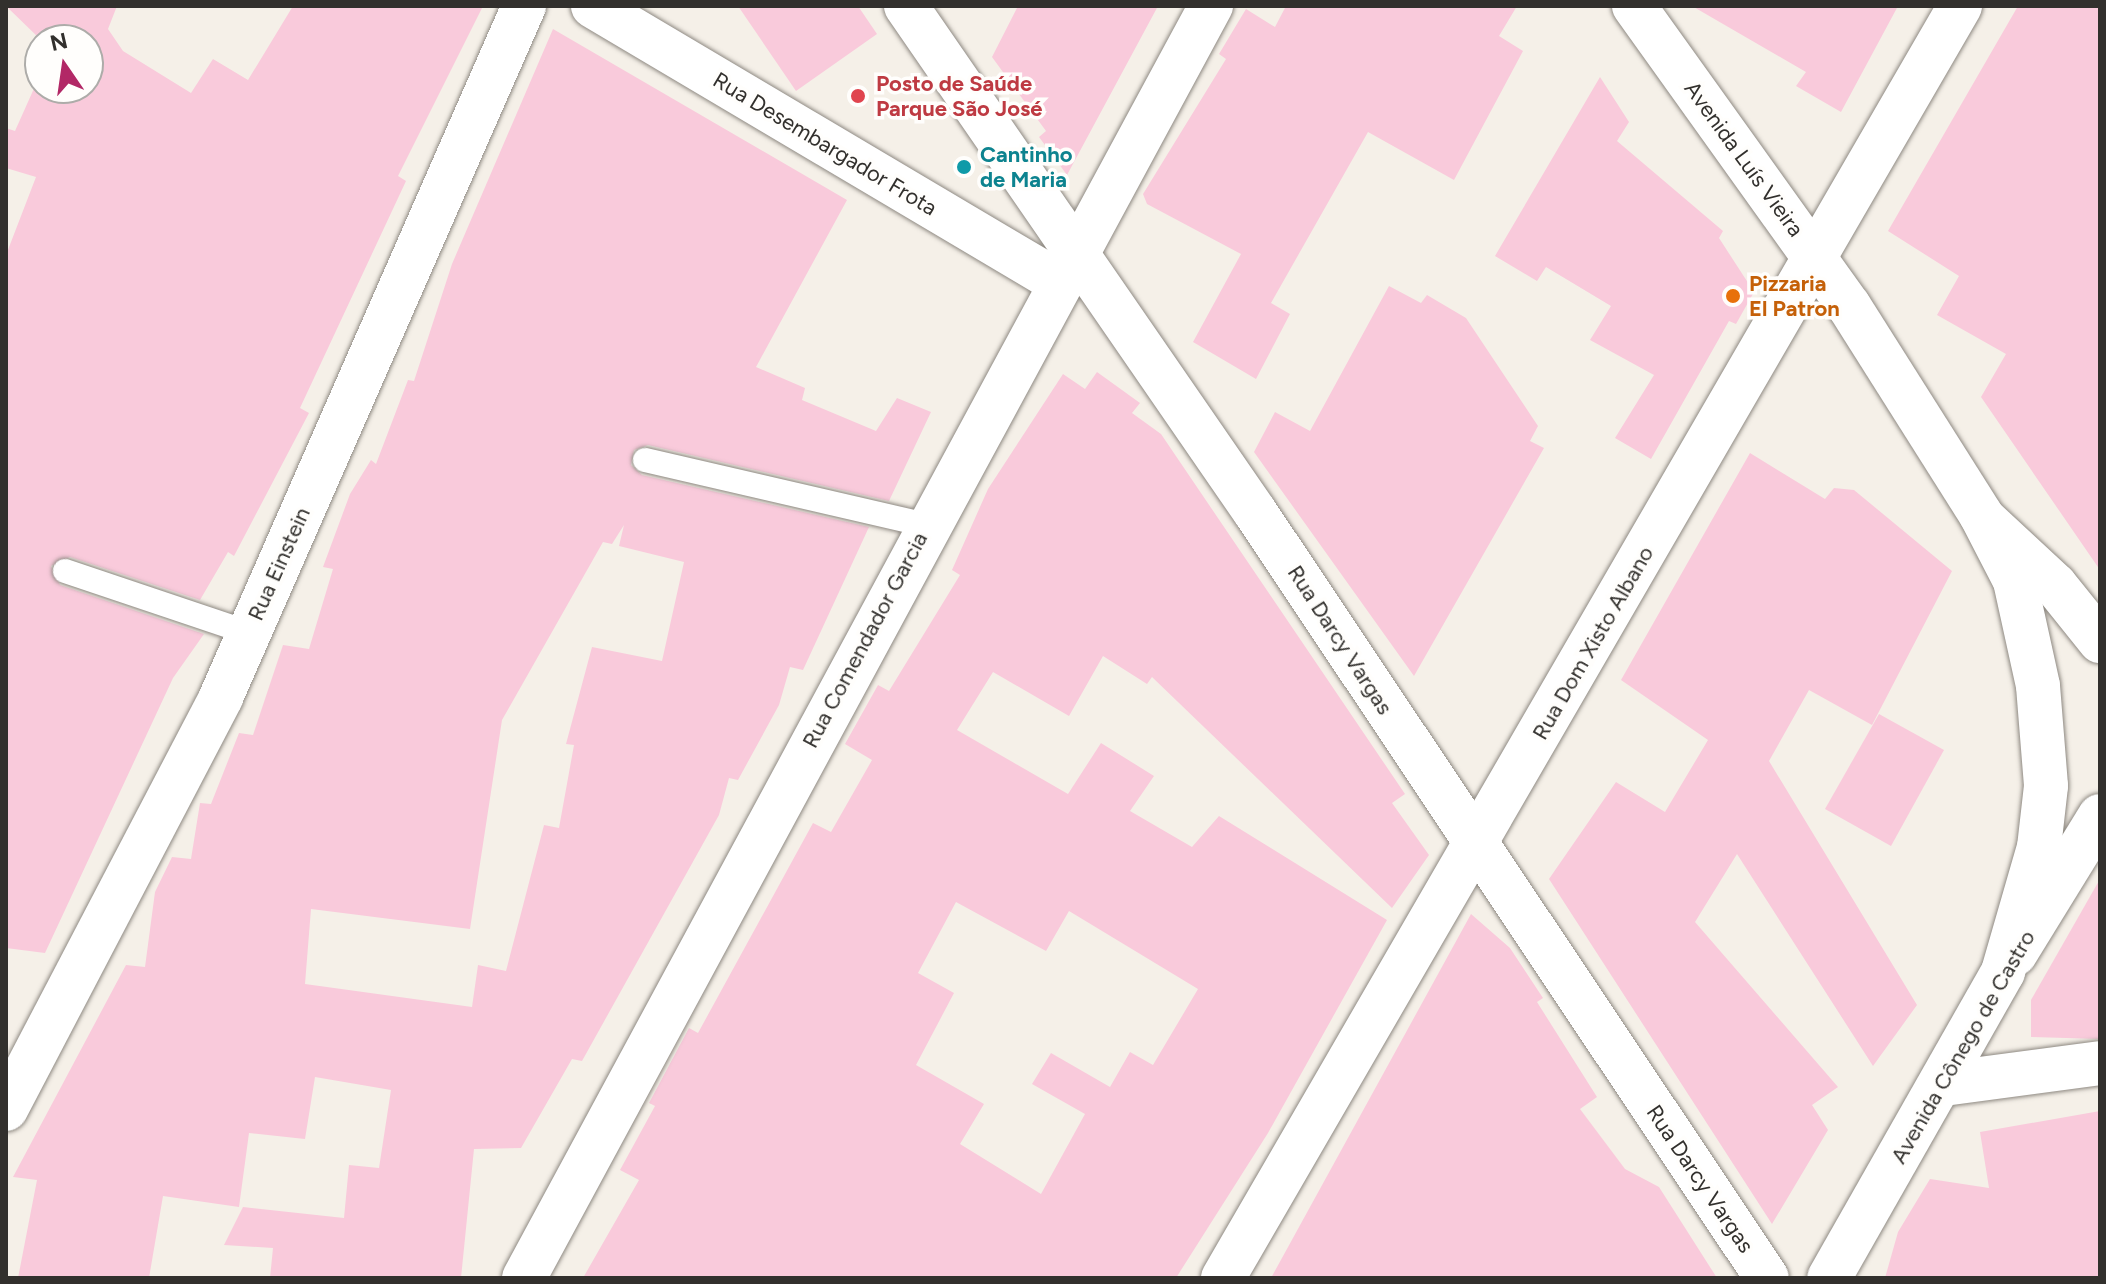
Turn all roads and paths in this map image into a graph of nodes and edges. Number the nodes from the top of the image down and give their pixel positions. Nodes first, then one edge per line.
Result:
1 (524, 6) edge
2 (593, 6) edge
3 (906, 6) edge
4 (1211, 6) edge
5 (1634, 6) edge
6 (1960, 6) edge
7 (1816, 259) junction
8 (1067, 269) junction
9 (645, 460) dead end
10 (1981, 515) junction
11 (927, 525) junction
12 (65, 571) dead end
13 (249, 633) junction
14 (2100, 641) edge
15 (2100, 816) edge
16 (1476, 845) junction
17 (2003, 972) junction
18 (2100, 1063) edge
19 (1943, 1084) junction
20 (6, 1109) edge
21 (1841, 1272) edge
22 (524, 1278) edge
23 (1223, 1278) edge
24 (1767, 1278) edge

1 - 13 street, Rua Einstein
2 - 8 street, Rua Desembargador Frota
3 - 8 street, Rua Darcy Vargas
4 - 8 street, Rua Comendador Garcia
5 - 7 street, Avenida Luís Vieira
6 - 7 street, Rua Dom Xisto Albano
7 - 10 street, Avenida Luís Vieira
7 - 16 street, Rua Dom Xisto Albano
8 - 11 street, Rua Comendador Garcia
8 - 16 street, Rua Darcy Vargas
9 - 11 lane
10 - 14 street, Avenida Luís Vieira
10 - 17 street, Avenida Luís Vieira
11 - 22 street, Rua Comendador Garcia
12 - 13 lane
13 - 20 street, Rua Einstein
15 - 17 street, Avenida Cônego de Castro
16 - 23 street, Rua Dom Xisto Albano
16 - 24 street, Rua Darcy Vargas
17 - 19 street, Avenida Cônego de Castro
18 - 19 street
19 - 21 street, Avenida Cônego de Castro

